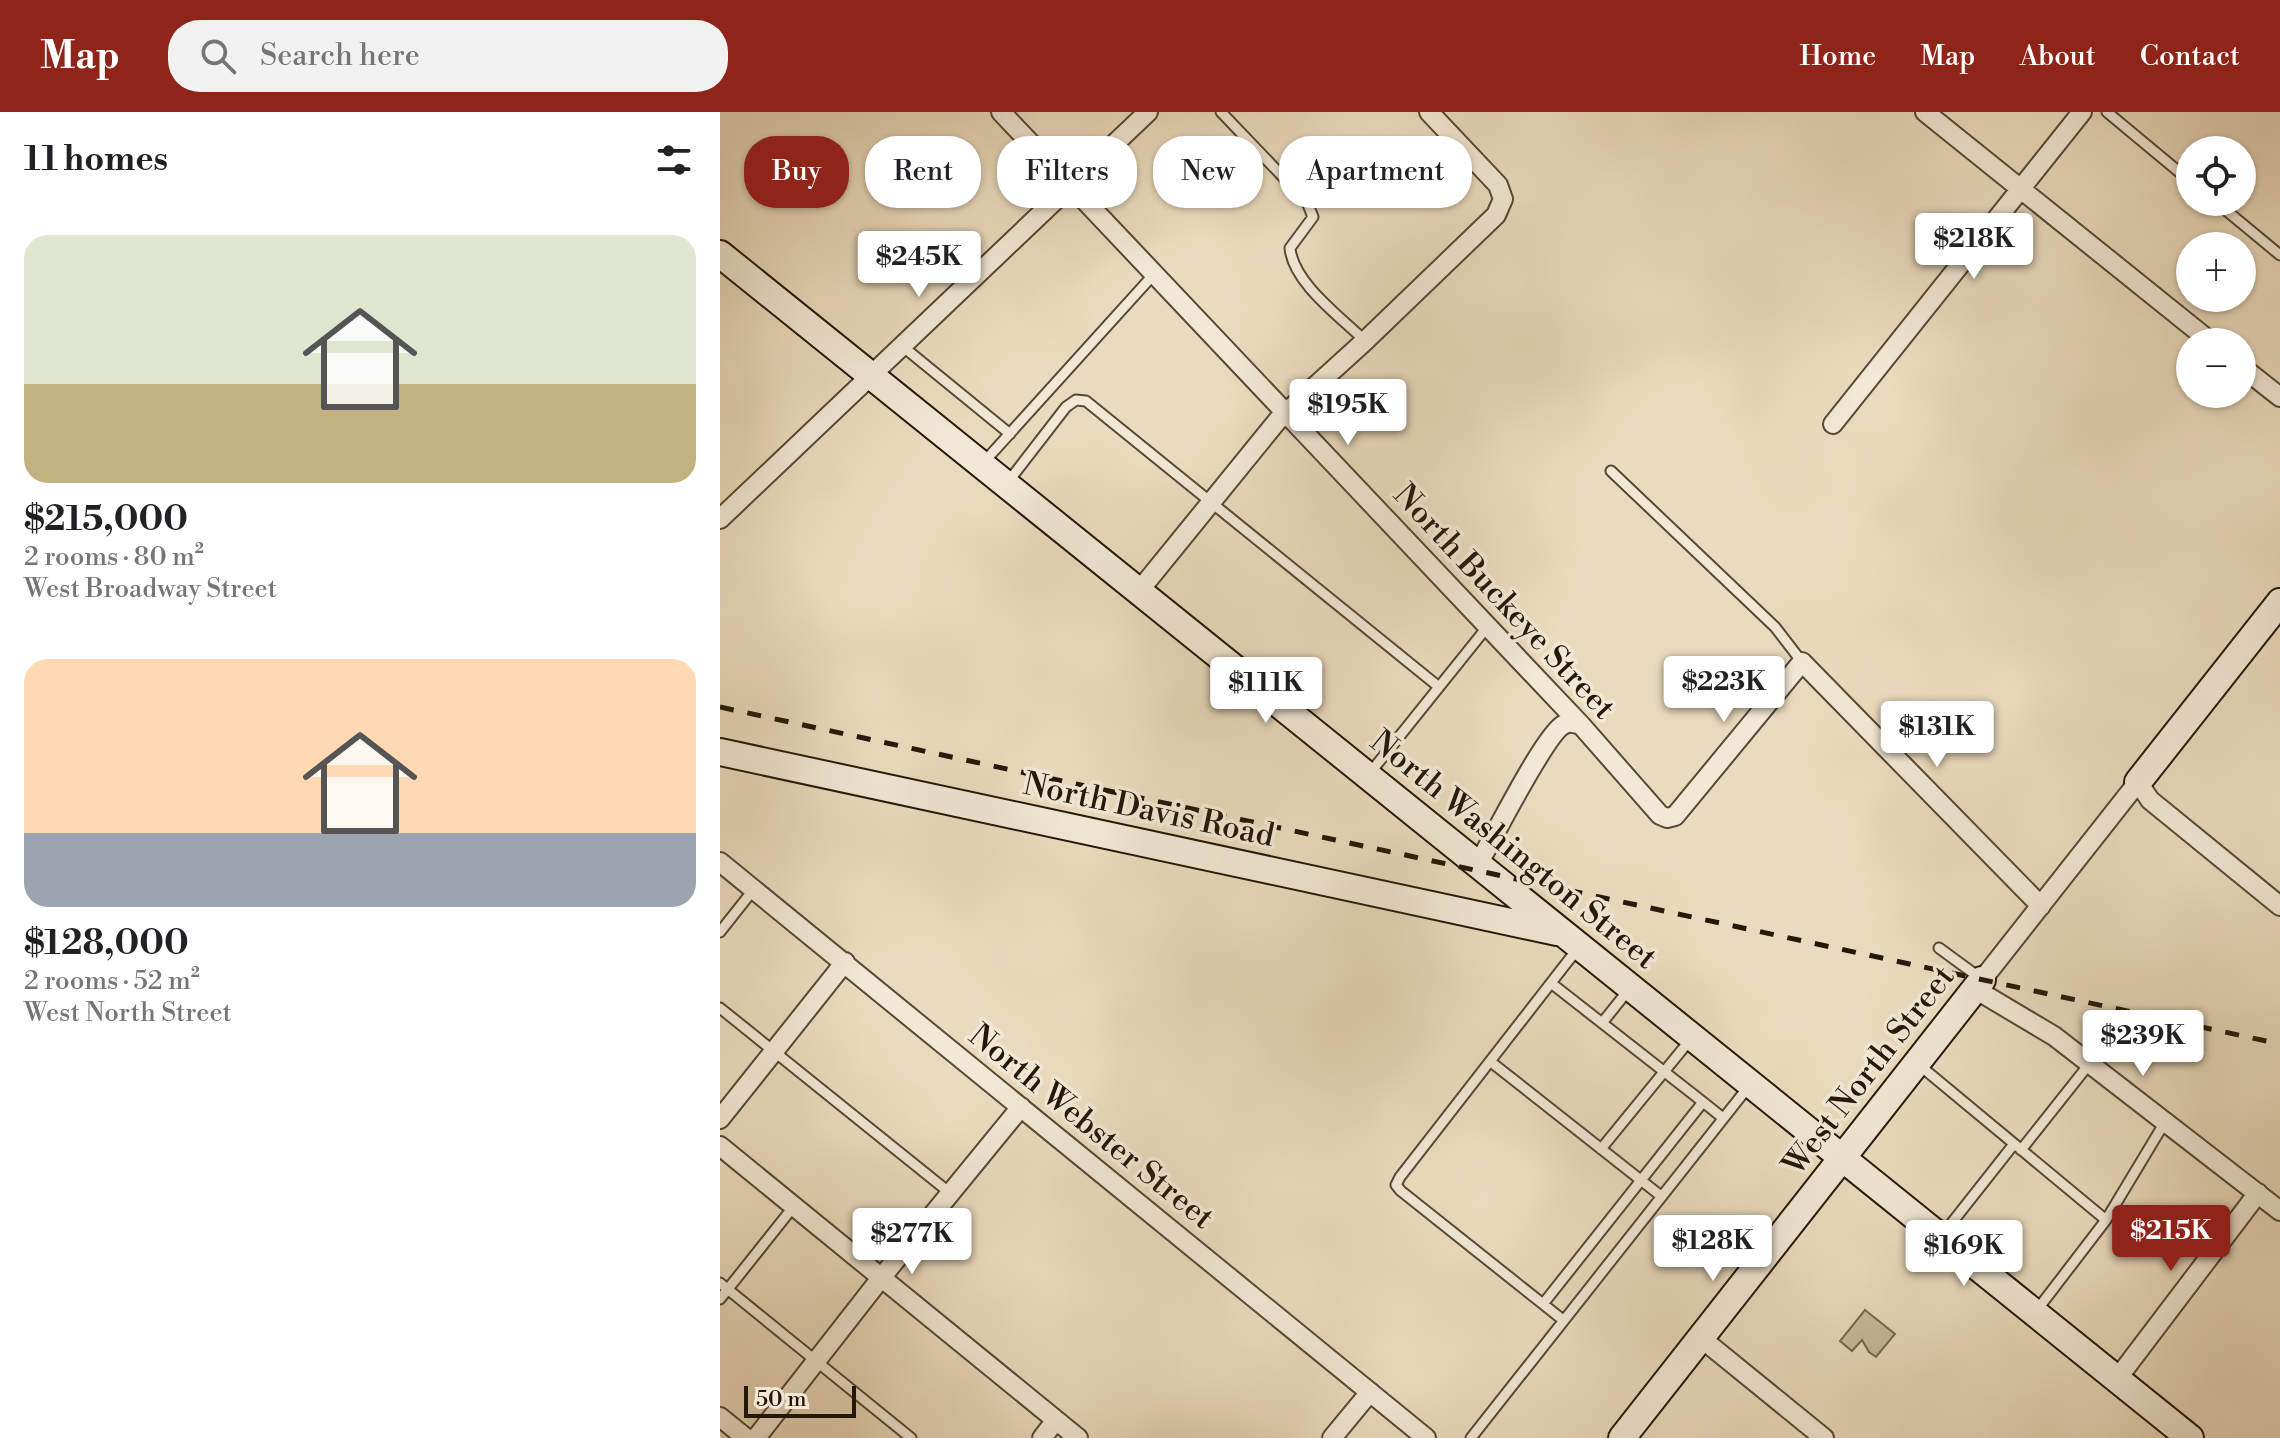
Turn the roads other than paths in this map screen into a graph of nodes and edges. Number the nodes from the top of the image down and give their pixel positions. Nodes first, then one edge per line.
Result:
1 (1001, 112) edge
2 (1148, 112) edge
3 (1221, 112) edge
4 (1429, 112) edge
5 (1925, 112) edge
6 (2082, 112) edge
7 (2107, 112) edge
8 (1024, 136) edge
9 (1123, 136) edge
10 (2176, 169) edge
11 (2021, 189) junction
12 (1047, 208) edge
13 (1093, 208) edge
14 (2233, 216) edge
15 (720, 254) edge
16 (2280, 255) edge
17 (1155, 273) junction
18 (2194, 328) edge
19 (1365, 341) junction
20 (901, 345) junction
21 (870, 374) junction
22 (2256, 378) edge
23 (2280, 397) edge
24 (1287, 413) junction
25 (1833, 424) dead end
26 (1010, 434) junction
27 (982, 465) junction
28 (1611, 471) dead end
29 (1006, 484) junction
30 (1212, 501) junction
31 (720, 519) edge
32 (1139, 591) junction
33 (2280, 602) edge
34 (1488, 626) junction
35 (1802, 662) junction
36 (1439, 687) junction
37 (1581, 725) junction
38 (720, 752) edge
39 (1368, 775) junction
40 (2138, 782) junction
41 (720, 862) edge
42 (1478, 864) junction
43 (754, 889) junction
44 (2041, 906) junction
45 (2280, 906) edge
46 (720, 932) edge
47 (1572, 940) junction
48 (1939, 948) dead end
49 (845, 962) junction
50 (1551, 983) junction
51 (1979, 984) junction
52 (1631, 986) junction
53 (720, 1008) edge
54 (1602, 1023) junction
55 (1693, 1036) junction
56 (773, 1051) junction
57 (1491, 1062) junction
58 (1917, 1063) junction
59 (2090, 1063) junction
60 (1664, 1071) junction
61 (1751, 1082) junction
62 (1703, 1102) junction
63 (1021, 1107) junction
64 (1723, 1118) junction
65 (720, 1119) edge
66 (2165, 1122) junction
67 (720, 1146) edge
68 (2018, 1147) junction
69 (1601, 1149) junction
70 (1843, 1158) junction
71 (1641, 1180) junction
72 (950, 1193) junction
73 (2258, 1193) junction
74 (1661, 1196) junction
75 (794, 1206) junction
76 (2280, 1211) edge
77 (2106, 1220) junction
78 (1941, 1237) junction
79 (881, 1278) junction
80 (724, 1286) edge
81 (720, 1299) edge
82 (1543, 1304) junction
83 (2034, 1313) junction
84 (1563, 1320) junction
85 (1701, 1338) junction
86 (816, 1360) junction
87 (2117, 1379) junction
88 (1370, 1392) junction
89 (720, 1417) edge
90 (1056, 1420) junction
91 (1629, 1435) edge
92 (746, 1438) edge
93 (756, 1438) edge
94 (911, 1438) edge
95 (1042, 1438) edge
96 (1078, 1438) edge
97 (1332, 1438) edge
98 (1426, 1438) edge
99 (1471, 1438) edge
100 (1824, 1438) edge
101 (2190, 1438) edge

1 - 8 street, North Buckeye Street
2 - 9 street
3 - 19 lane
4 - 19 street
5 - 11 street
6 - 11 street
7 - 10 lane
11 - 18 street
11 - 25 street
12 - 20 street
13 - 17 street, North Buckeye Street
14 - 16 lane
15 - 21 main road, North Washington Street
17 - 24 street, North Buckeye Street
17 - 26 lane
19 - 24 street
20 - 21 street
20 - 26 lane
21 - 27 main road, North Washington Street
21 - 31 street
22 - 23 street
24 - 30 street
24 - 34 street, North Buckeye Street
26 - 27 lane
27 - 29 main road, North Washington Street
28 - 35 lane
29 - 30 lane
29 - 32 main road, North Washington Street
30 - 32 street
30 - 36 lane
32 - 39 main road, North Washington Street
33 - 40 main road
34 - 36 lane
34 - 37 street, North Buckeye Street
35 - 37 street, North Buckeye Street
35 - 44 street
36 - 39 lane
37 - 42 street
38 - 47 main road, North Davis Road
39 - 42 main road, North Washington Street
40 - 44 street, West North Street
40 - 45 street
41 - 43 street, North Webster Street
42 - 47 main road, North Washington Street
43 - 46 lane
43 - 49 street, North Webster Street
44 - 51 street, West North Street
47 - 50 lane
47 - 52 main road, North Washington Street
48 - 51 lane
49 - 56 street
49 - 63 street, North Webster Street
50 - 54 lane
50 - 57 lane
51 - 58 main road, West North Street
51 - 59 street
52 - 54 lane
52 - 55 main road, North Washington Street
53 - 56 lane
54 - 60 lane
55 - 60 lane
55 - 61 main road, North Washington Street
56 - 65 street
56 - 72 lane
57 - 69 lane
57 - 82 lane
58 - 68 lane
58 - 70 main road, West North Street
59 - 66 street
59 - 68 lane
60 - 62 lane
60 - 69 lane
61 - 64 lane
61 - 70 main road, North Washington Street
62 - 64 lane
62 - 71 lane
63 - 72 street
63 - 88 street, North Webster Street
64 - 74 lane
66 - 73 street
66 - 77 lane
67 - 75 street
68 - 77 lane
68 - 78 lane
69 - 71 lane
70 - 78 main road, North Washington Street
70 - 85 main road, West North Street
71 - 74 lane
71 - 82 lane
72 - 79 street
73 - 76 street
73 - 87 street
74 - 84 lane
75 - 79 street
75 - 80 lane
77 - 83 lane
78 - 83 main road, North Washington Street
79 - 86 street
79 - 90 street
80 - 81 lane
80 - 86 lane
82 - 84 lane
83 - 87 main road, North Washington Street
84 - 99 lane
85 - 91 main road, West North Street
85 - 100 street
86 - 93 street
86 - 94 lane
87 - 101 main road, North Washington Street
88 - 97 street
88 - 98 street, North Webster Street
89 - 92 street
90 - 95 street
90 - 96 street

